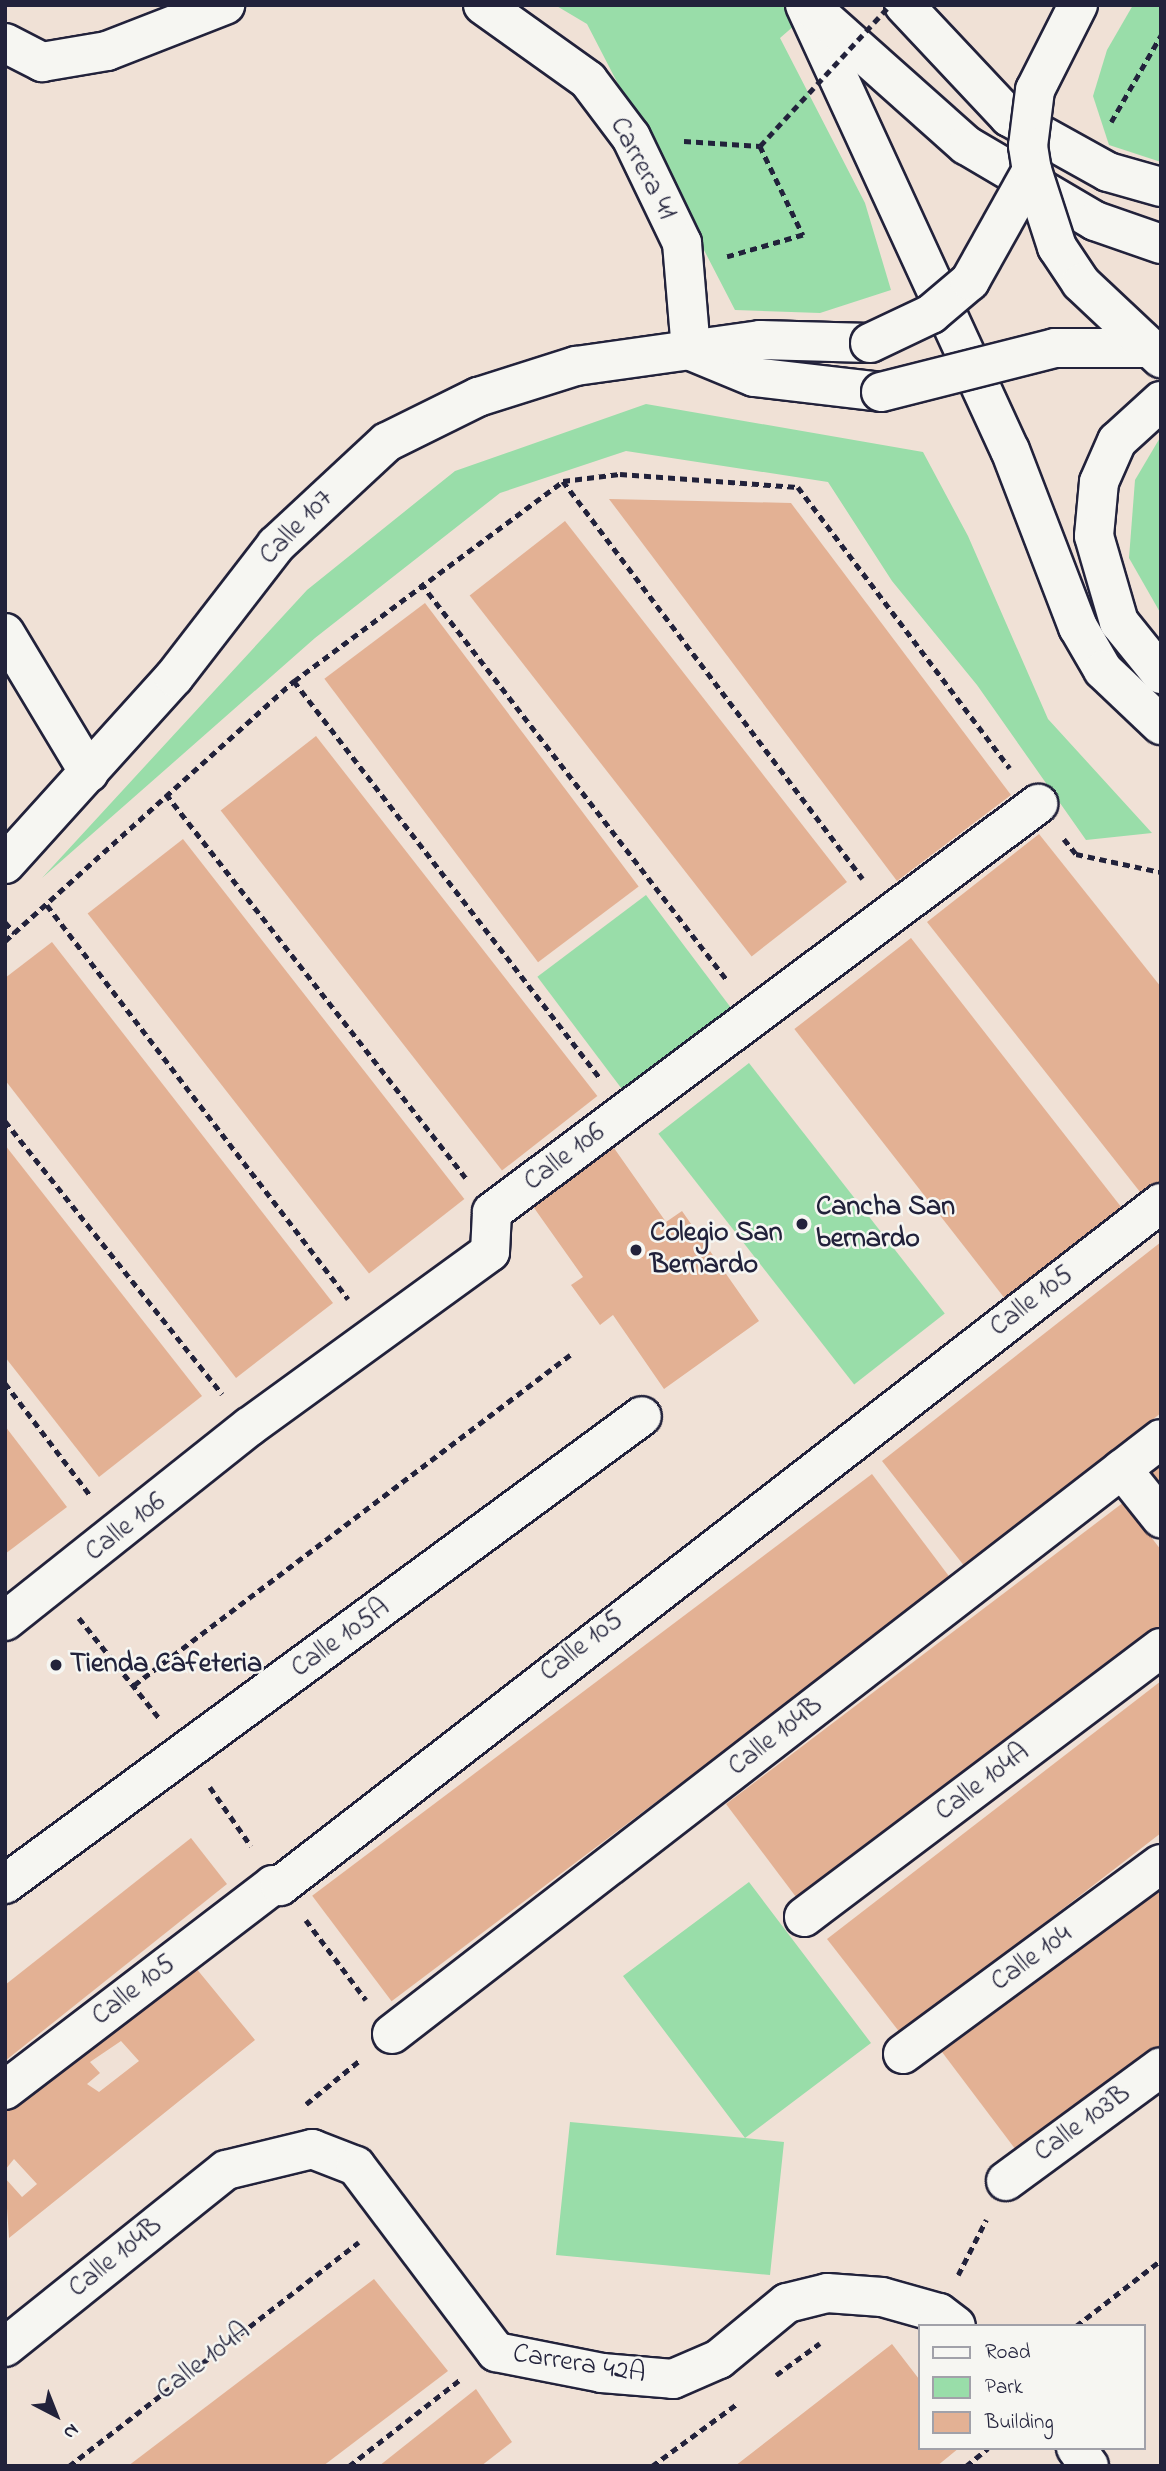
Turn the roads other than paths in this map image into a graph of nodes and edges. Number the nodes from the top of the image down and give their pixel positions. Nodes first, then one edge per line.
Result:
1 (225, 5) edge
2 (483, 5) edge
3 (804, 5) edge
4 (810, 5) edge
5 (904, 5) edge
6 (1078, 5) edge
7 (5, 43) edge
8 (1032, 170) junction
9 (1161, 187) edge
10 (1161, 244) edge
11 (691, 351) junction
12 (1152, 353) edge
13 (1161, 401) edge
14 (7, 641) edge
15 (1161, 674) edge
16 (1161, 725) edge
17 (89, 772) junction
18 (1038, 804) road end
19 (5, 864) edge
20 (1161, 1203) edge
21 (642, 1416) dead end
22 (1161, 1439) edge
23 (1122, 1469) junction
24 (1161, 1518) edge
25 (5, 1621) edge
26 (1161, 1648) edge
27 (1161, 1864) edge
28 (5, 1884) edge
29 (804, 1917) dead end
30 (392, 2034) road end
31 (903, 2054) dead end
32 (1161, 2067) edge
33 (5, 2090) edge
34 (226, 2170) joint
35 (1006, 2181) road end
36 (947, 2319) edge
37 (5, 2347) edge
38 (1077, 2450) edge
39 (1089, 2466) edge

1 - 7 street
2 - 11 street, Carrera 41
3 - 16 street
4 - 10 street
5 - 9 street
6 - 8 street, bridge
8 - 11 street, Calle 107, bridge
8 - 12 street, bridge
11 - 12 street, bridge
11 - 17 street, Calle 107
13 - 15 street
14 - 17 street
17 - 19 street, Calle 107
18 - 25 street, Calle 106
20 - 33 street, Calle 105
21 - 28 street, Calle 105A
22 - 23 street, Calle 104B
23 - 24 street
23 - 30 street, Calle 104B
26 - 29 street, Calle 104A
27 - 31 street, Calle 104
32 - 35 street, Calle 103B
34 - 36 street, Carrera 42A
34 - 37 street, Calle 104B
38 - 39 street

